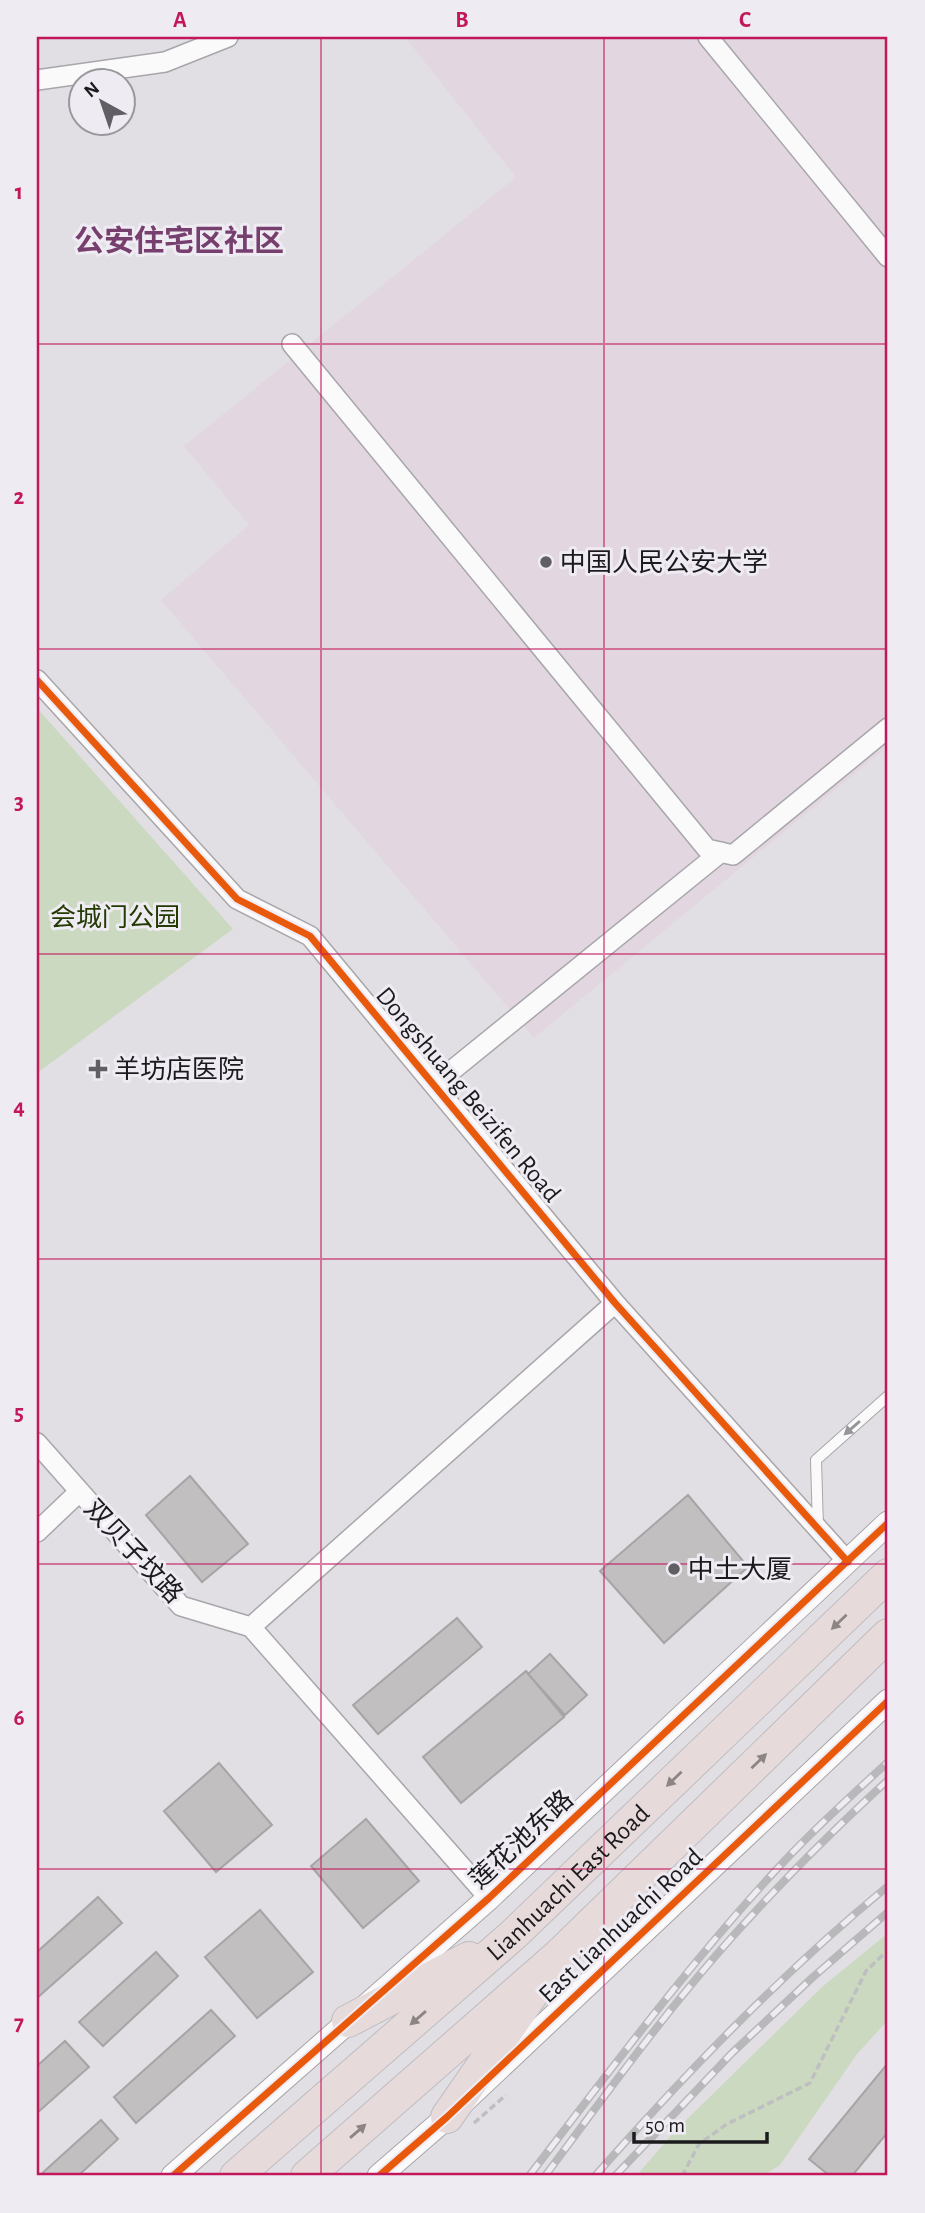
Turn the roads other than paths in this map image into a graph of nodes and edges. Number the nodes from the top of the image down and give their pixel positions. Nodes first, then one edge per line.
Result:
1 (228, 37) edge
2 (708, 37) edge
3 (37, 80) edge
4 (888, 257) edge
5 (292, 344) dead end
6 (37, 680) edge
7 (888, 728) edge
8 (720, 852) junction
9 (434, 1085) junction
10 (615, 1303) junction
11 (888, 1396) edge
12 (37, 1443) edge
13 (79, 1492) junction
14 (888, 1523) edge
15 (818, 1530) junction
16 (37, 1532) edge
17 (848, 1562) junction
18 (888, 1575) edge
19 (251, 1627) junction
20 (888, 1635) edge
21 (888, 1701) edge
22 (489, 1898) junction
23 (513, 1935) junction
24 (559, 1955) junction
25 (348, 2021) junction
26 (458, 2122) junction
27 (173, 2176) edge
28 (236, 2176) edge
29 (307, 2176) edge
30 (379, 2176) edge

1 - 3 street
2 - 4 street
5 - 8 street
6 - 9 street, Dongshuang Beizifen Road
7 - 8 street
8 - 9 street
9 - 10 street, Dongshuang Beizifen Road
10 - 15 street, Dongshuang Beizifen Road
10 - 19 street
11 -> 15 lane
12 - 13 street, 双贝子坟路
13 - 16 street
13 - 19 street, 双贝子坟路
14 - 17 street, 莲花池东路
15 - 17 street, Dongshuang Beizifen Road
17 - 22 street, 莲花池东路
18 -> 23 highway, Lianhuachi East Road
19 - 22 street
24 -> 20 highway, Lianhuachi East Road
21 - 26 street, East Lianhuachi Road
22 - 25 street, 莲花池东路
23 - 25 highway
23 -> 28 highway, Lianhuachi East Road
24 - 26 highway
29 -> 24 highway, Lianhuachi East Road
25 - 27 street, 莲花池东路
26 - 30 street, East Lianhuachi Road

